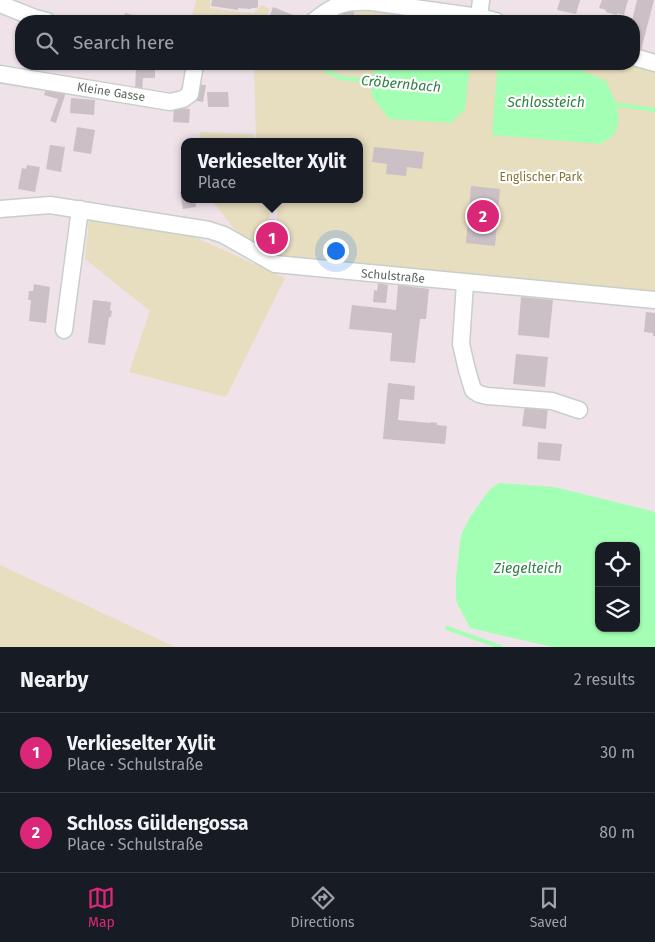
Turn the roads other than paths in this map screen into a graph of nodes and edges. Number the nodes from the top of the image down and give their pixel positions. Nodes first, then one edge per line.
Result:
1 (481, 0) edge
2 (0, 4) edge
3 (323, 5) edge
4 (28, 15) edge
5 (465, 15) edge
6 (479, 15) edge
7 (640, 59) edge
8 (655, 64) edge
9 (194, 70) edge
10 (0, 74) edge
11 (0, 209) edge
12 (80, 209) junction
13 (465, 282) junction
14 (655, 300) edge
15 (64, 330) dead end
16 (579, 410) dead end

1 - 6 street
2 - 4 street
3 - 5 street
7 - 8 street
9 - 10 street, Kleine Gasse
11 - 12 street, Schulstraße
12 - 13 street, Schulstraße
12 - 15 street
13 - 14 street, Schulstraße
13 - 16 street

